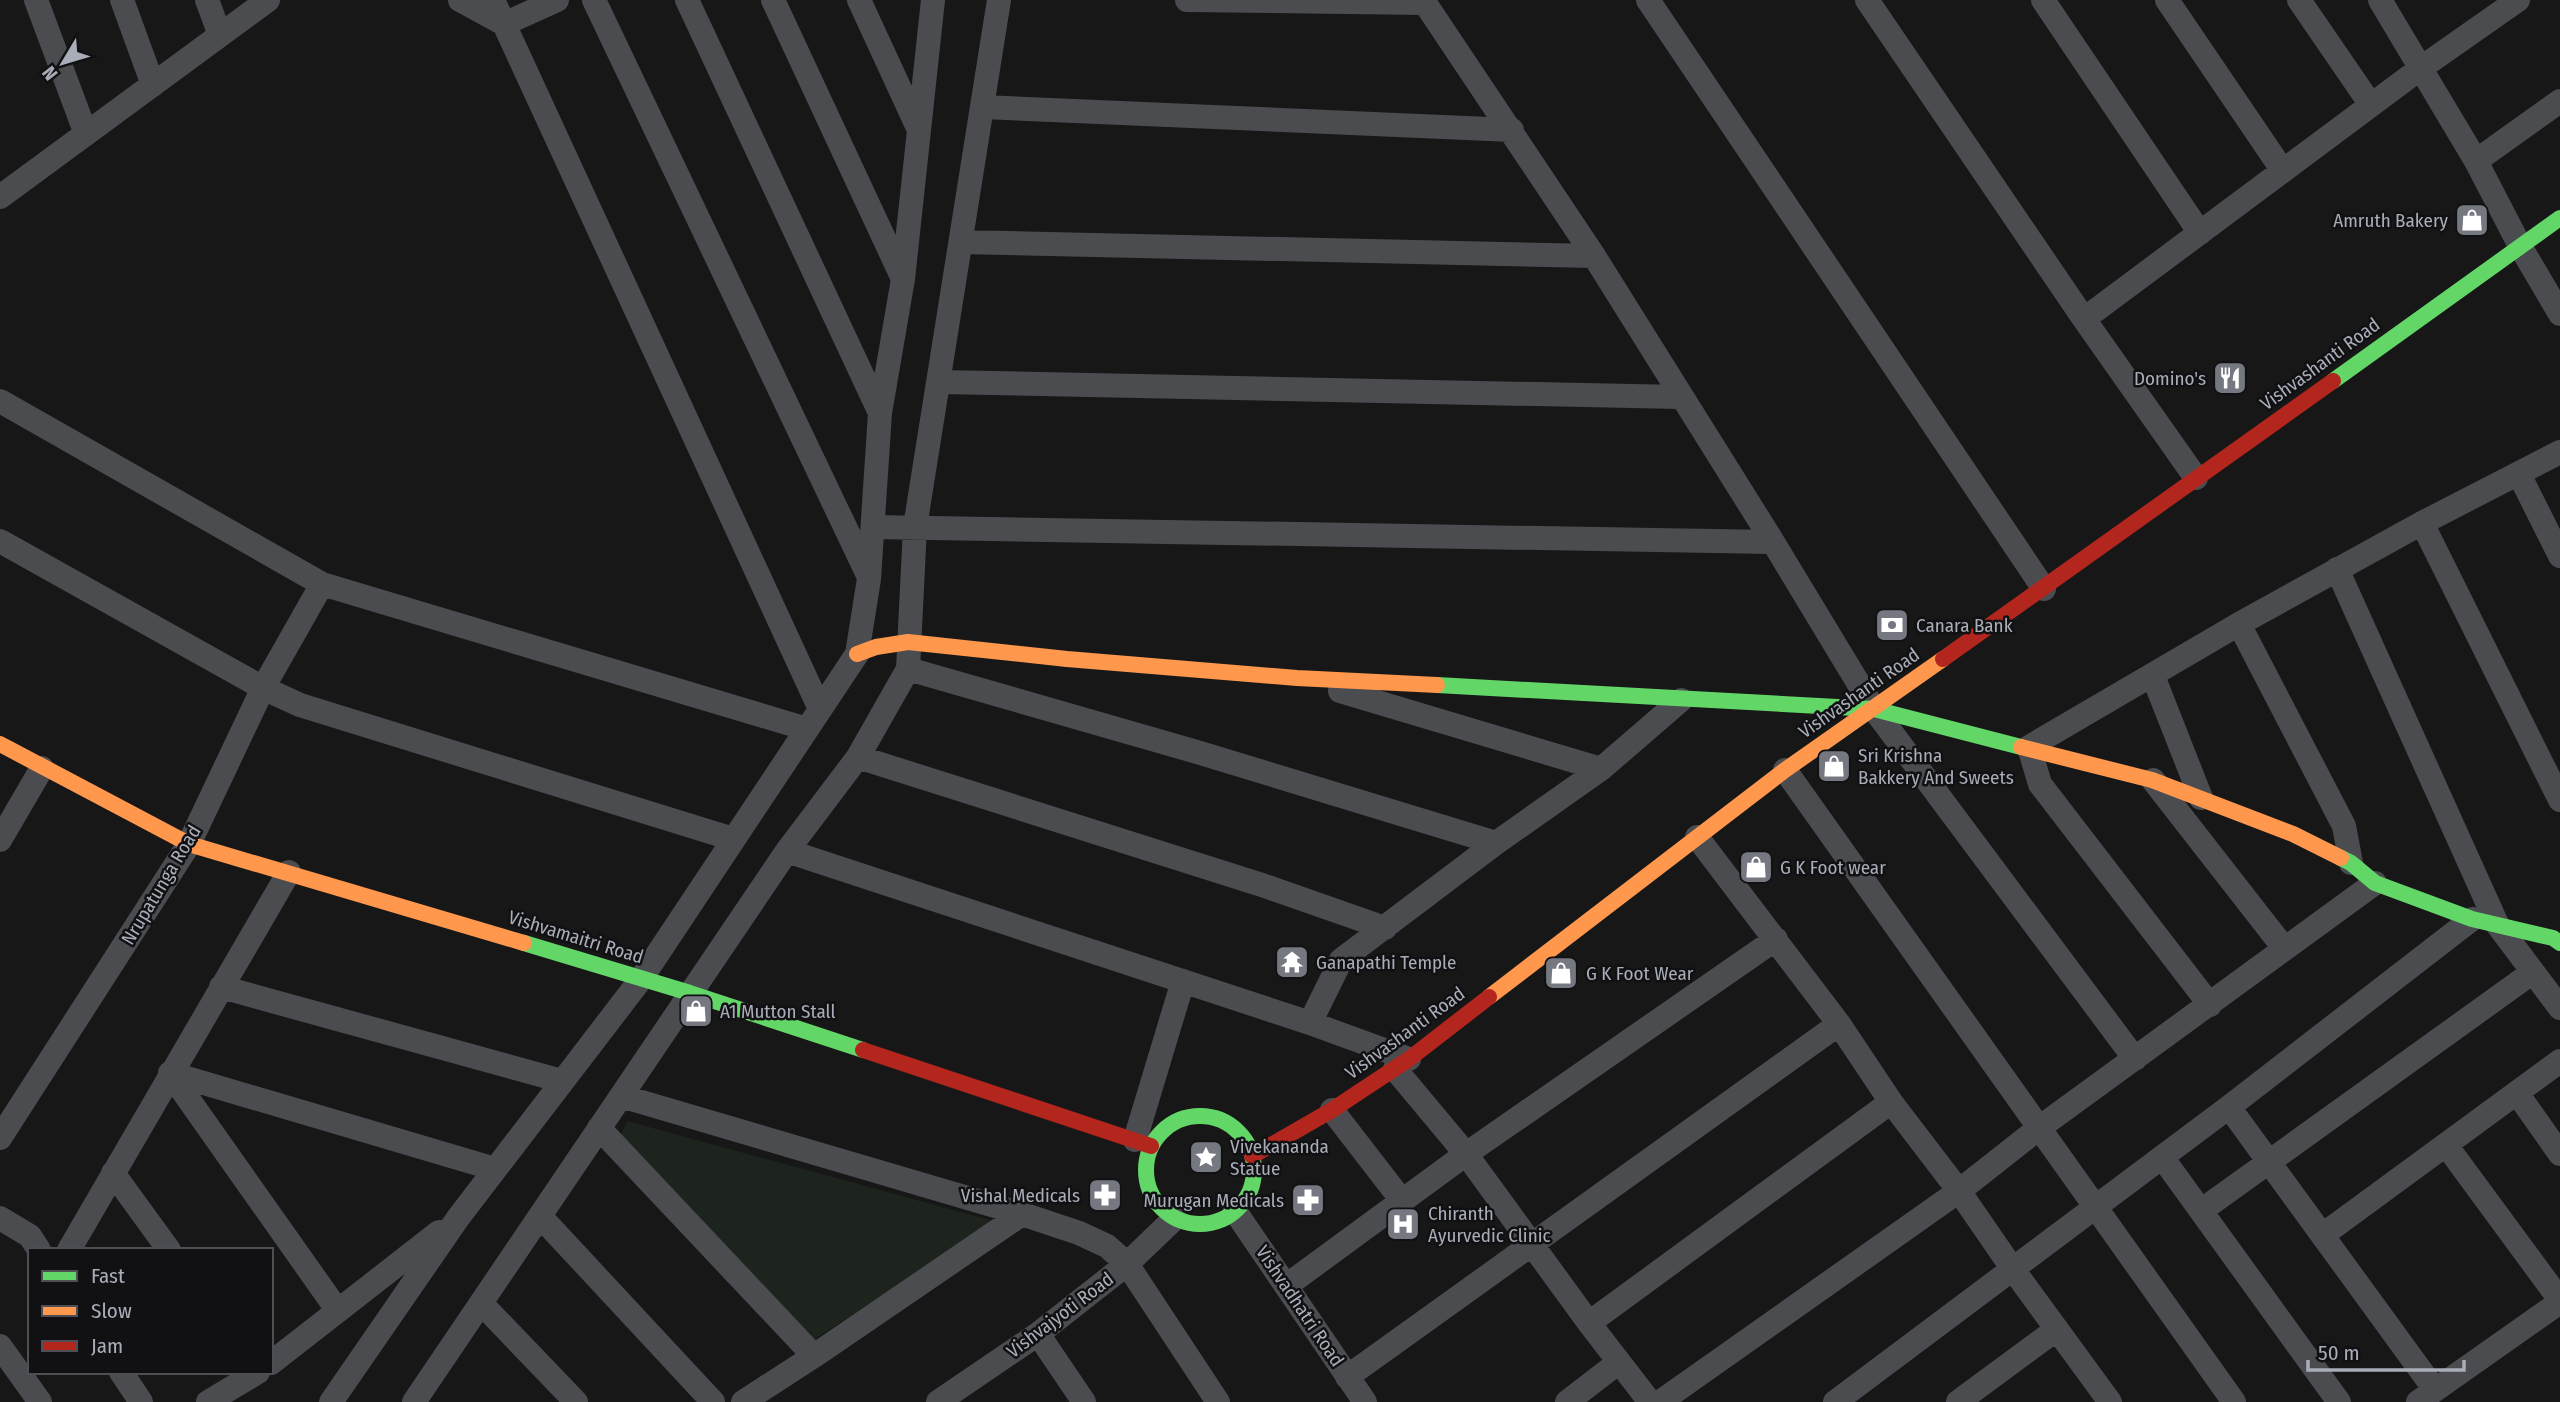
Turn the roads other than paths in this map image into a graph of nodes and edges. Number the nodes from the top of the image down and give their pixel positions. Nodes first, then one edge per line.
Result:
1 (36, 0) edge
2 (122, 0) edge
3 (207, 0) edge
4 (268, 0) edge
5 (460, 0) edge
6 (493, 0) edge
7 (557, 0) edge
8 (594, 0) edge
9 (687, 0) edge
10 (773, 0) edge
11 (859, 0) edge
12 (933, 0) edge
13 (999, 0) edge
14 (1187, 0) edge
15 (1648, 0) edge
16 (1867, 0) edge
17 (2043, 0) edge
18 (2168, 0) edge
19 (2298, 0) edge
20 (2380, 0) edge
21 (2518, 0) edge
22 (1424, 2) edge
23 (504, 24) junction
24 (220, 35) junction
25 (2421, 68) junction
26 (153, 85) junction
27 (2560, 101) edge
28 (2371, 105) junction
29 (983, 107) junction
30 (918, 129) junction
31 (1512, 130) junction
32 (86, 134) junction
33 (2476, 160) junction
34 (2283, 170) junction
35 (0, 196) edge
36 (2560, 218) edge
37 (2200, 233) junction
38 (961, 242) junction
39 (2520, 246) junction
40 (1594, 256) junction
41 (903, 279) junction
42 (2560, 314) edge
43 (2084, 318) junction
44 (939, 382) junction
45 (1680, 397) junction
46 (0, 401) edge
47 (880, 413) junction
48 (2560, 452) edge
49 (2519, 474) junction
50 (2196, 478) junction
51 (2423, 523) junction
52 (873, 527) junction
53 (915, 527) junction
54 (0, 541) edge
55 (1773, 542) junction
56 (2560, 556) edge
57 (2337, 569) junction
58 (869, 579) junction
59 (322, 584) junction
60 (2044, 589) junction
61 (2239, 624) junction
62 (908, 642) junction
63 (857, 654) junction
64 (908, 669) junction
65 (2153, 676) junction
66 (1297, 678) junction
67 (262, 688) junction
68 (1681, 700) junction
69 (820, 709) junction
70 (1874, 709) junction
71 (807, 729) junction
72 (0, 744) edge
73 (2029, 747) junction
74 (858, 757) junction
75 (42, 768) junction
76 (1601, 769) junction
77 (1785, 770) junction
78 (2152, 780) junction
79 (2201, 799) junction
80 (2560, 800) edge
81 (1697, 837) junction
82 (733, 839) junction
83 (0, 840) edge
84 (1496, 843) junction
85 (189, 844) junction
86 (787, 851) junction
87 (2351, 863) junction
88 (289, 872) junction
89 (2375, 883) junction
90 (2472, 919) junction
91 (2497, 924) junction
92 (1385, 928) junction
93 (1776, 939) junction
94 (2560, 943) edge
95 (2284, 948) junction
96 (2533, 972) junction
97 (641, 979) junction
98 (1183, 981) junction
99 (221, 987) junction
100 (690, 993) junction
101 (2210, 1005) junction
102 (2560, 1008) edge
103 (1310, 1023) junction
104 (1839, 1024) junction
105 (2135, 1059) junction
106 (2560, 1061) edge
107 (1402, 1064) junction
108 (170, 1073) junction
109 (562, 1081) junction
110 (2517, 1093) junction
111 (621, 1096) junction
112 (1891, 1102) junction
113 (2229, 1107) junction
114 (1332, 1110) junction
115 (599, 1128) junction
116 (2039, 1128) junction
117 (0, 1138) edge
118 (1143, 1143) junction
119 (2446, 1145) junction
120 (1466, 1154) junction
121 (2560, 1154) edge
122 (1252, 1156) junction
123 (2162, 1157) junction
124 (2270, 1161) junction
125 (495, 1170) junction
126 (113, 1173) junction
127 (1959, 1191) junction
128 (1403, 1202) junction
129 (2095, 1207) junction
130 (1235, 1210) junction
131 (2202, 1210) junction
132 (1022, 1214) junction
133 (540, 1216) junction
134 (458, 1217) junction
135 (0, 1218) edge
136 (1175, 1218) junction
137 (2324, 1234) junction
138 (1534, 1245) junction
139 (38, 1248) edge
140 (70, 1248) edge
141 (168, 1248) edge
142 (1127, 1264) junction
143 (2012, 1268) junction
144 (1286, 1286) junction
145 (2560, 1301) edge
146 (481, 1303) junction
147 (338, 1311) junction
148 (1589, 1323) junction
149 (2057, 1329) junction
150 (1038, 1334) junction
151 (0, 1346) edge
152 (814, 1356) junction
153 (273, 1361) edge
154 (1619, 1362) junction
155 (122, 1374) edge
156 (255, 1374) edge
157 (1348, 1377) junction
158 (778, 1393) edge
159 (427, 1396) edge
160 (2426, 1396) edge
161 (35, 1400) edge
162 (141, 1402) edge
163 (208, 1402) edge
164 (331, 1402) edge
165 (576, 1402) edge
166 (713, 1402) edge
167 (743, 1402) edge
168 (938, 1402) edge
169 (1084, 1402) edge
170 (1218, 1402) edge
171 (1365, 1402) edge
172 (1567, 1402) edge
173 (1650, 1402) edge
174 (1660, 1402) edge
175 (1835, 1402) edge
176 (1958, 1402) edge
177 (2110, 1402) edge
178 (2234, 1402) edge
179 (2340, 1402) edge

1 - 32 street
2 - 26 street
3 - 24 street
4 - 24 street
5 - 23 street
6 - 23 street
7 - 23 street
8 - 58 street
9 - 47 street
10 - 41 street
11 - 30 street
12 - 30 street
13 - 29 street
14 - 22 street
15 - 60 street
16 - 43 street
17 - 37 street
18 - 34 street
19 - 28 street
20 - 25 street
21 - 25 street
22 - 31 street
23 - 69 street
24 - 26 street
25 - 28 street
25 - 33 street
26 - 32 street
27 - 33 street
28 - 34 street
29 - 31 street
29 - 38 street
30 - 41 street
31 - 40 street
32 - 35 street
33 - 39 street
34 - 37 street
36 - 39 street, Vishvashanti Road
37 - 43 street
38 - 40 street
38 - 44 street
39 - 42 street
39 - 50 street, Vishvashanti Road
40 - 45 street
41 - 47 street
43 - 50 street
44 - 45 street
44 - 53 street
45 - 55 street
46 - 59 street
47 - 52 street
48 - 49 street
49 - 51 street
49 - 56 street
50 - 60 street, Vishvashanti Road
51 - 57 street
51 - 80 street
52 - 53 street
52 - 58 street
53 - 55 street
53 - 62 street
54 - 67 street
55 - 70 street
57 - 61 street
57 - 91 street
58 - 63 street
59 - 67 street, Nrupatunga Road
59 - 71 street
60 - 70 street, Vishvashanti Road
61 - 65 street
61 - 87 street
62 - 63 street
62 - 64 street
62 - 66 street
63 - 69 street
64 - 74 street
64 - 84 street
65 - 73 street
65 - 79 street
66 - 68 street
66 - 76 street
67 - 82 street
67 - 85 street, Nrupatunga Road
68 - 70 street
68 - 76 street
69 - 71 street
70 - 73 street
70 - 77 street, Vishvashanti Road
70 - 105 street
71 - 82 street
72 - 75 street, Vishvamaitri Road
73 - 78 street
73 - 101 street
74 - 86 street
74 - 92 street
75 - 83 street
75 - 85 street, Vishvamaitri Road
76 - 84 street
77 - 81 street, Vishvashanti Road
77 - 116 street
78 - 79 street
78 - 95 street
79 - 87 street
81 - 93 street
81 - 107 street, Vishvashanti Road
82 - 97 street
84 - 92 street
85 - 88 street, Vishvamaitri Road
85 - 117 street, Nrupatunga Road
86 - 98 street
86 - 100 street
87 - 89 street
88 - 97 street, Vishvamaitri Road
88 - 99 street
89 - 90 street
89 - 95 street
90 - 91 street
90 - 113 street
91 - 94 street
91 - 96 street
92 - 103 street
93 - 104 street
93 - 120 street
95 - 101 street
96 - 102 street
96 - 124 street
97 - 100 street, Vishvamaitri Road
97 - 109 street
98 - 103 street
98 - 118 street
99 - 108 street
99 - 109 street
100 - 111 street
100 - 118 street, Vishvamaitri Road
101 - 105 street
103 - 107 street
104 - 112 street
104 - 138 street
105 - 116 street
106 - 110 street
107 - 114 street, Vishvashanti Road
107 - 120 street
108 - 125 street
108 - 126 street
108 - 147 street
109 - 125 street
110 - 119 street
110 - 121 street
111 - 115 street
111 - 132 street
112 - 127 street
112 - 148 street
113 - 123 street
113 - 124 street
114 - 122 street, Vishvashanti Road
114 - 128 street
115 - 133 street
115 - 152 street
116 - 127 street
116 - 129 street
118 - 122 street
118 - 136 street
119 - 137 street
119 - 145 street
120 - 128 street
120 - 138 street
122 - 130 street
123 - 129 street
123 - 131 street
124 - 131 street
124 - 137 street
125 - 134 street
126 - 140 street
126 - 141 street
127 - 143 street
127 - 174 street
128 - 144 street
129 - 143 street
129 - 178 street
130 - 136 street
130 - 144 street, Vishvadhatri Road
131 - 179 street
132 - 142 street
132 - 152 street
133 - 146 street
133 - 166 street
134 - 147 street
134 - 164 street
135 - 139 street
136 - 142 street, Vishvajyoti Road
137 - 160 street
138 - 148 street
138 - 157 street
142 - 150 street, Vishvajyoti Road
142 - 170 street
143 - 149 street
143 - 175 street
144 - 157 street, Vishvadhatri Road
145 - 160 street
146 - 159 street
146 - 165 street
147 - 153 street
148 - 154 street
149 - 176 street
149 - 177 street
150 - 168 street, Vishvajyoti Road
150 - 169 street
151 - 161 street
152 - 158 street
154 - 172 street
154 - 173 street
155 - 162 street
156 - 163 street
157 - 171 street, Vishvadhatri Road
158 - 167 street

